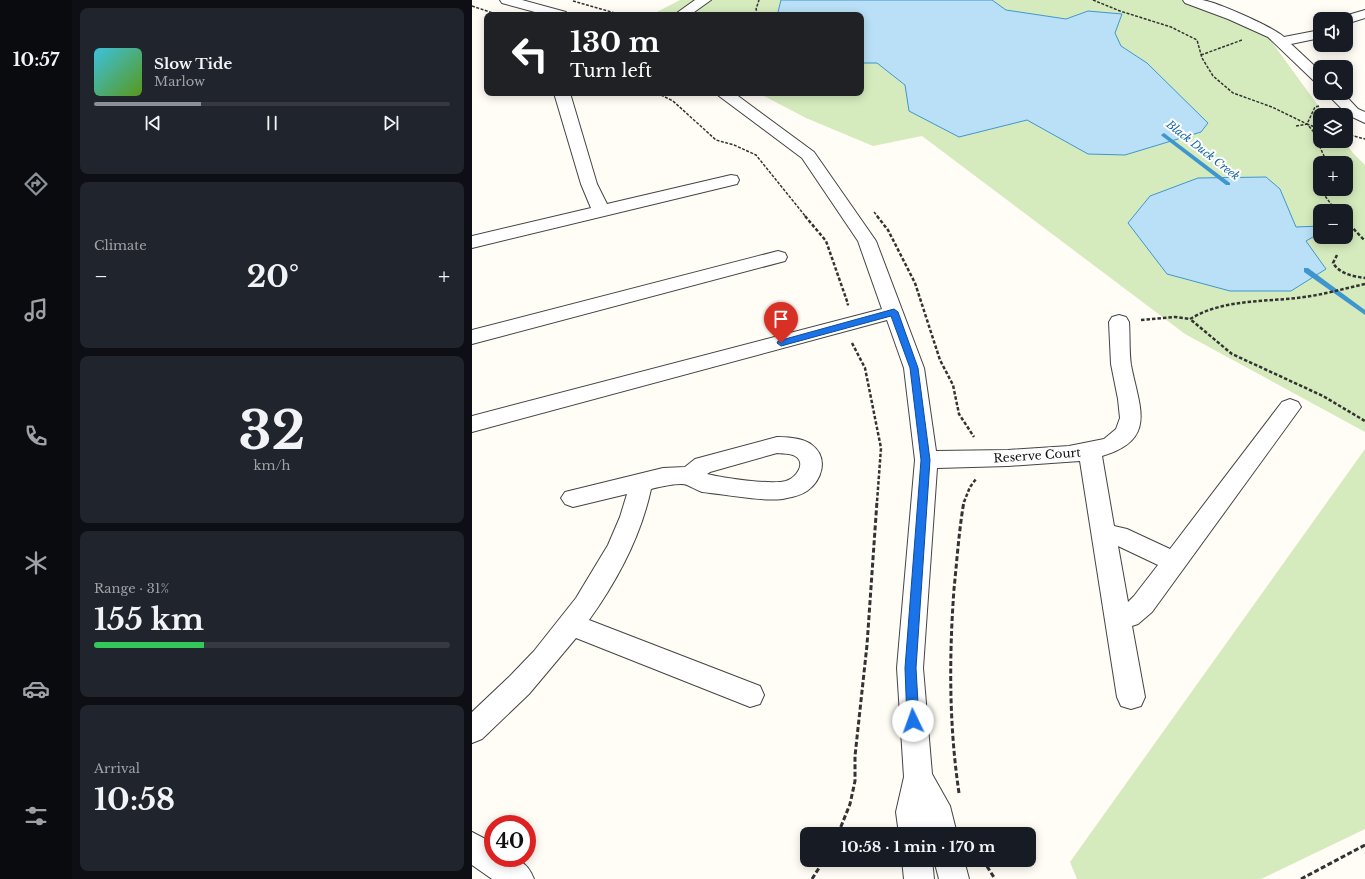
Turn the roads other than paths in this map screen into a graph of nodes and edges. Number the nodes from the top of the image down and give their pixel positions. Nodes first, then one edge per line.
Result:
1 (507, 0) edge
2 (704, 0) edge
3 (1190, 0) edge
4 (550, 12) edge
5 (686, 12) edge
6 (1365, 14) edge
7 (1353, 18) edge
8 (1313, 35) edge
9 (1283, 41) junction
10 (1313, 72) edge
11 (567, 96) edge
12 (728, 96) edge
13 (1340, 100) edge
14 (1365, 118) edge
15 (731, 180) dead end
16 (601, 211) junction
17 (472, 242) edge
18 (778, 257) dead end
19 (894, 312) junction
20 (1119, 322) road end
21 (472, 337) edge
22 (1290, 407) dead end
23 (472, 424) edge
24 (1090, 451) junction
25 (926, 460) junction
26 (690, 475) dead end
27 (641, 482) junction
28 (573, 498) dead end
29 (1104, 534) junction
30 (1174, 562) junction
31 (1118, 618) junction
32 (570, 624) junction
33 (750, 695) dead end
34 (1131, 697) dead end
35 (472, 730) edge
36 (918, 777) junction
37 (913, 827) edge
38 (940, 827) edge
39 (472, 847) edge
40 (918, 867) edge
41 (951, 867) edge
42 (519, 879) edge
43 (919, 879) edge
44 (954, 879) edge

1 - 4 street
2 - 5 street
3 - 9 street
6 - 7 street
8 - 9 street
9 - 10 street
11 - 16 street
12 - 19 street
13 - 14 street
15 - 16 street
16 - 17 street
18 - 21 street
19 - 23 street
19 - 25 street
20 - 24 street, Reserve Court
22 - 30 street
24 - 25 street, Reserve Court
24 - 29 street
25 - 36 street
26 - 27 street
27 - 28 street
27 - 32 street
29 - 30 street
29 - 31 street
30 - 31 street
31 - 34 street
32 - 33 street
32 - 35 street
36 - 37 street
36 - 38 street
39 - 42 street
40 - 43 street
41 - 44 street

